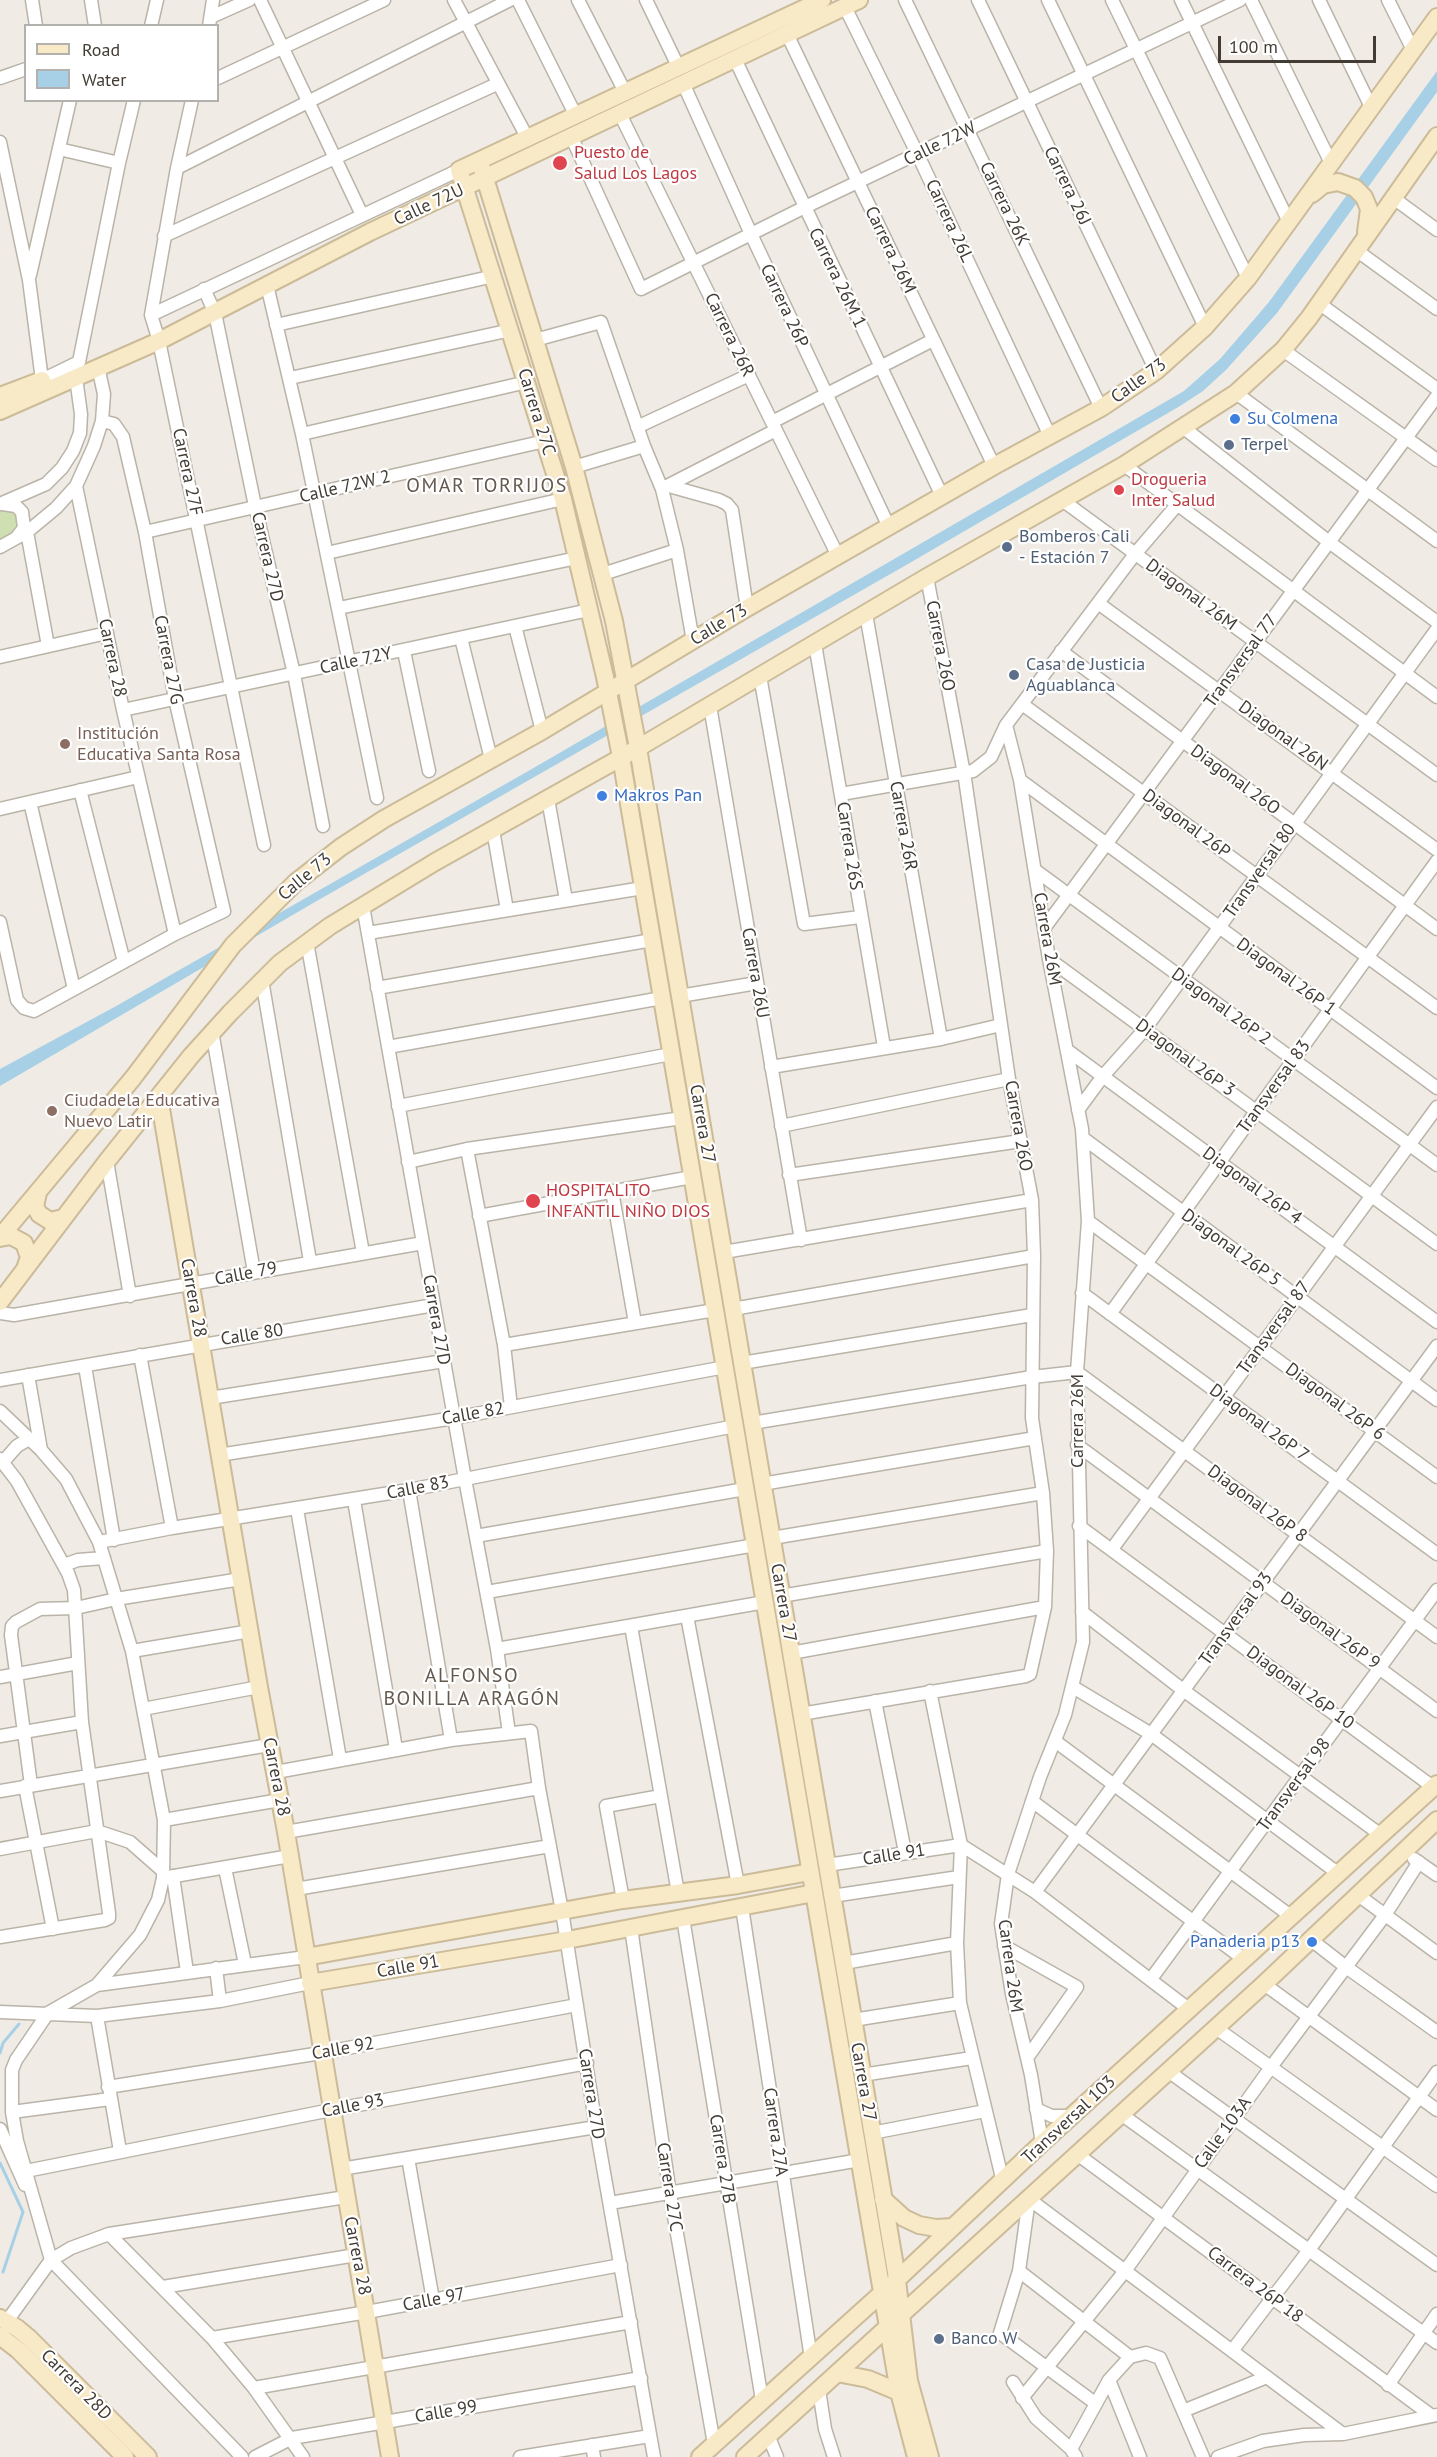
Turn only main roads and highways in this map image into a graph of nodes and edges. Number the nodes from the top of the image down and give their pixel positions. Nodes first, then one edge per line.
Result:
1 (819, 1) edge
2 (852, 3) edge
3 (1437, 17) edge
4 (1434, 145) edge
5 (459, 170) joint
6 (482, 170) junction
7 (466, 188) junction
8 (1306, 198) junction
9 (1360, 243) junction
10 (43, 386) junction
11 (0, 396) edge
12 (0, 411) edge
13 (626, 681) junction
14 (607, 692) junction
15 (638, 748) junction
16 (621, 757) junction
17 (159, 1097) junction
18 (38, 1193) junction
19 (63, 1218) junction
20 (0, 1238) edge
21 (23, 1272) junction
22 (0, 1302) edge
23 (1435, 1786) edge
24 (1437, 1820) edge
25 (1357, 1857) junction
26 (803, 1873) junction
27 (1377, 1876) junction
28 (1323, 1887) junction
29 (807, 1894) junction
30 (1343, 1908) junction
31 (306, 1957) junction
32 (310, 1983) junction
33 (883, 2199) junction
34 (953, 2227) junction
35 (897, 2280) junction
36 (882, 2293) junction
37 (901, 2315) junction
38 (2, 2325) edge
39 (888, 2327) junction
40 (838, 2332) junction
41 (859, 2353) junction
42 (837, 2373) junction
43 (899, 2392) junction
44 (125, 2457) edge
45 (147, 2457) edge
46 (390, 2457) edge
47 (700, 2457) edge
48 (745, 2457) edge
49 (916, 2457) edge
50 (930, 2457) edge

1 - 6 main road, Calle 72U
2 - 6 main road, Calle 72U
3 - 8 main road, Calle 73
4 - 9 main road
5 - 6 main road, Calle 72U
5 - 7 main road, Carrera 27C
6 - 7 main road, Calle 72U
6 - 13 main road, Carrera 27C
7 - 10 main road, Calle 72U
7 - 14 main road, Carrera 27C
8 - 9 main road
8 - 13 main road, Calle 73
9 - 15 main road
10 - 11 main road, Calle 72U
10 - 12 main road, Calle 72U
13 - 14 main road, Calle 73
13 - 15 main road
14 - 16 main road
14 - 18 main road, Calle 73
15 - 16 main road
15 - 33 main road, Carrera 27
16 - 17 main road
16 - 26 main road, Carrera 27
17 - 19 main road
17 - 31 main road, Carrera 28
18 - 19 main road
18 - 20 main road, Calle 73
19 - 21 main road
20 - 21 main road
21 - 22 main road
23 - 25 main road, Transversal 103
24 - 27 main road, Transversal 103
25 - 27 main road
25 - 28 main road, Transversal 103
26 - 29 main road, Carrera 27
26 - 31 main road, Calle 91
27 - 30 main road, Transversal 103
28 - 30 main road
28 - 34 main road, Transversal 103
29 - 32 main road, Calle 91
29 - 36 main road, Carrera 27
30 - 37 main road, Transversal 103
31 - 32 main road, Carrera 28
32 - 46 main road, Carrera 28
33 - 34 main road
33 - 35 main road, Carrera 27
34 - 35 main road, Transversal 103
35 - 36 main road, Transversal 103
35 - 37 main road, Carrera 27
36 - 39 main road, Carrera 27
36 - 40 main road, Transversal 103
37 - 39 main road, Transversal 103
37 - 50 main road, Carrera 27
38 - 44 main road, Carrera 28D
38 - 45 main road, Carrera 28D
39 - 41 main road, Transversal 103
39 - 43 main road, Carrera 27
40 - 41 main road
40 - 47 main road, Transversal 103
41 - 42 main road, Transversal 103
42 - 43 main road
42 - 48 main road, Transversal 103
43 - 49 main road, Carrera 27

